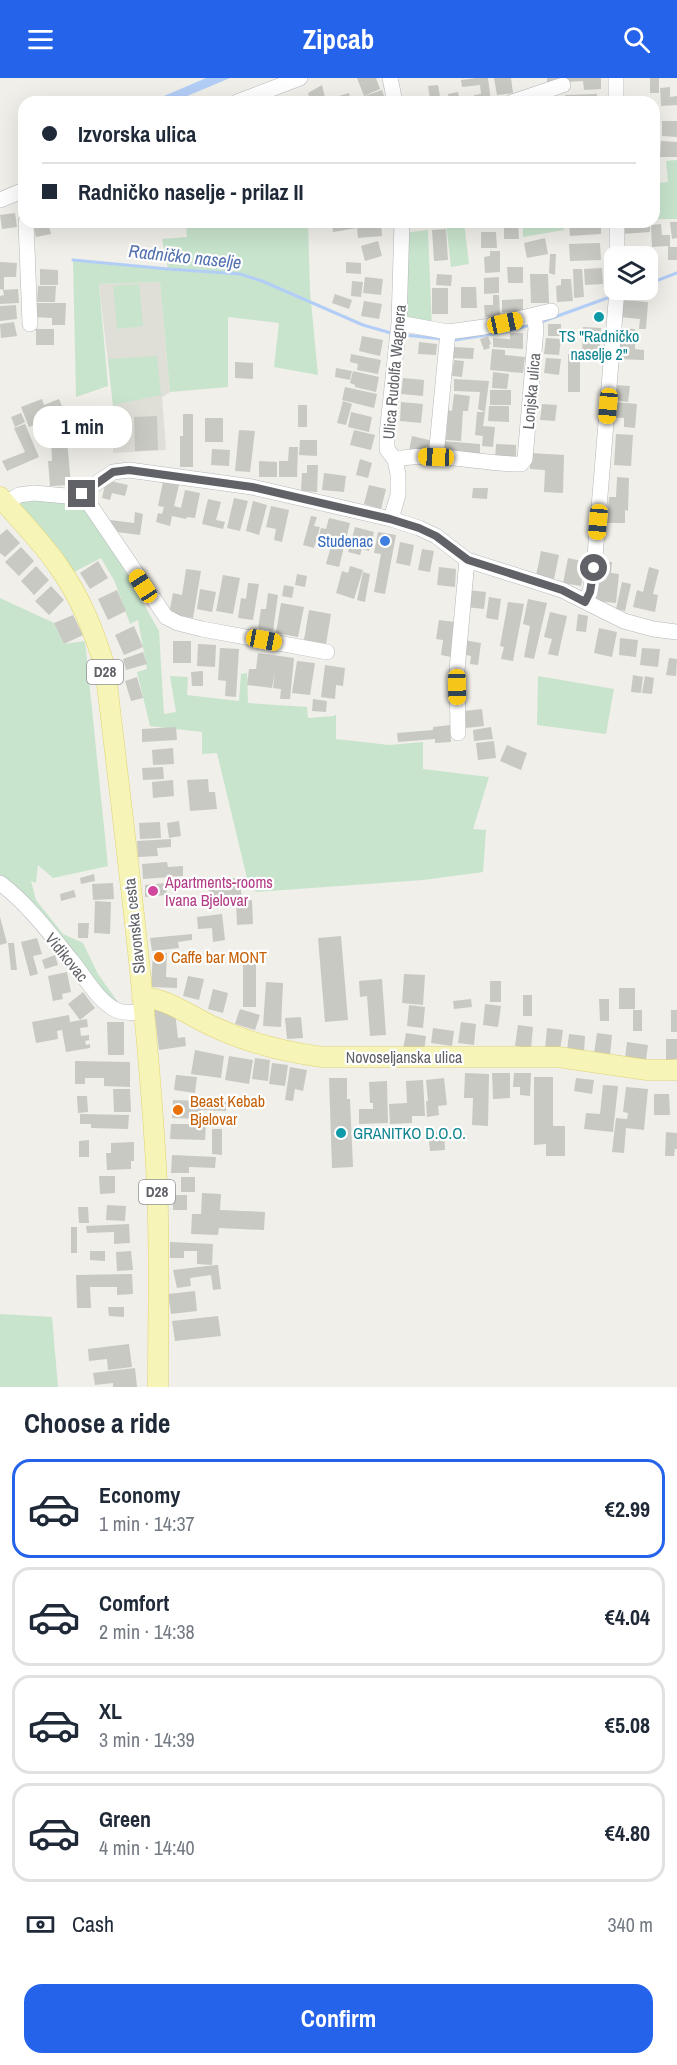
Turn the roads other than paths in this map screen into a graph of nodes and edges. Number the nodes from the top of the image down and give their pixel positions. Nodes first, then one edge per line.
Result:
1 (300, 78) edge
2 (390, 78) edge
3 (616, 78) edge
4 (563, 85) dead end
5 (253, 96) edge
6 (394, 96) edge
7 (530, 96) edge
8 (616, 96) edge
9 (18, 194) edge
10 (0, 200) edge
11 (26, 228) edge
12 (402, 228) edge
13 (617, 228) edge
14 (617, 246) edge
15 (616, 300) edge
16 (551, 311) dead end
17 (534, 316) junction
18 (399, 323) junction
19 (30, 324) dead end
20 (448, 332) junction
21 (436, 457) junction
22 (395, 460) junction
23 (82, 494) junction
24 (3, 500) edge
25 (390, 519) junction
26 (468, 560) junction
27 (585, 602) junction
28 (677, 632) edge
29 (327, 652) dead end
30 (458, 733) dead end
31 (0, 883) edge
32 (142, 1004) junction
33 (677, 1070) edge
34 (158, 1387) edge

1 - 5 street
2 - 6 street
3 - 8 street
4 - 7 street
9 - 10 street
11 - 19 street
12 - 18 street, Ulica Rudolfa Wagnera
13 - 14 street
15 - 27 street
16 - 17 street
17 - 20 street
17 - 21 street, Lonjska ulica
18 - 20 street
18 - 22 street, Ulica Rudolfa Wagnera
20 - 21 street
21 - 22 street
22 - 25 street, Ulica Rudolfa Wagnera
23 - 24 street
23 - 25 street
23 - 29 street
24 - 32 main road, Slavonska cesta / D28
25 - 26 street
26 - 27 street
26 - 30 street
27 - 28 street
31 - 32 street, Vidikovac
32 - 33 main road, Novoseljanska ulica
32 - 34 main road, Slavonska cesta / D28

